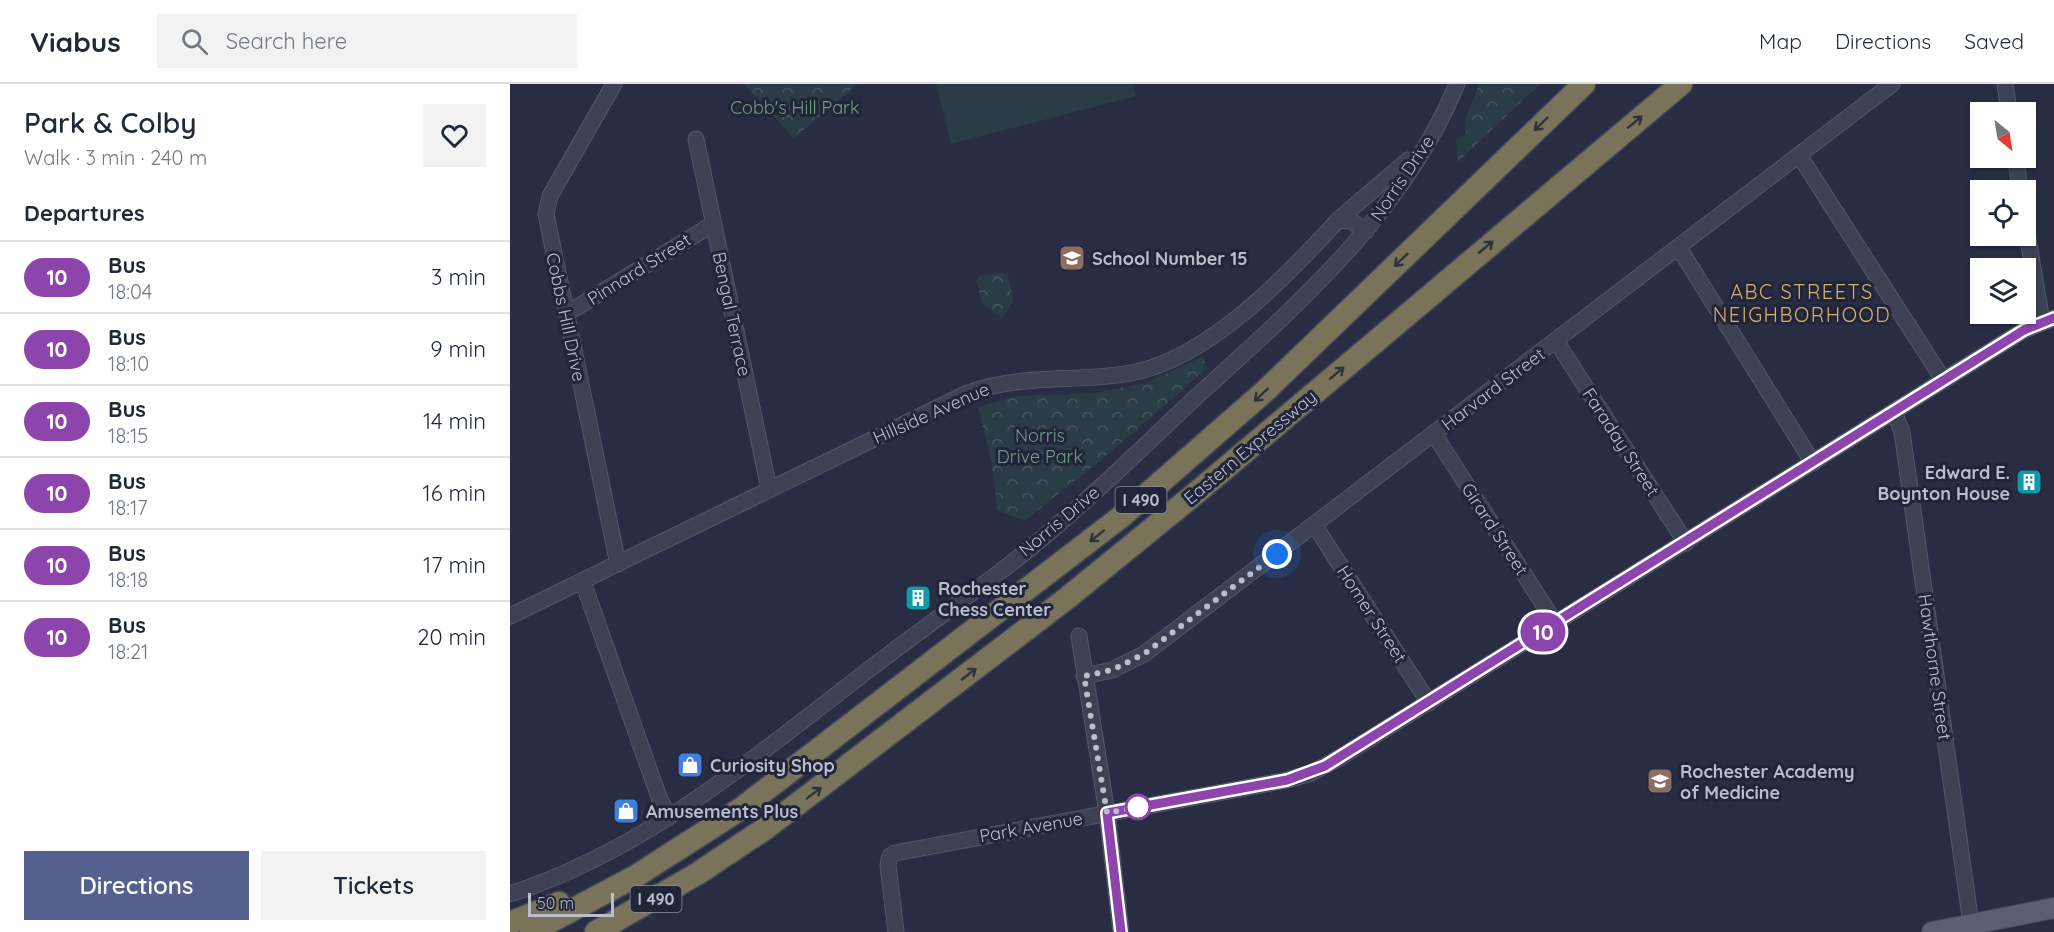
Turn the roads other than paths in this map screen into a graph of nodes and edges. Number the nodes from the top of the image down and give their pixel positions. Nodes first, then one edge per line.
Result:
1 (614, 84) edge
2 (1457, 84) edge
3 (1584, 84) edge
4 (1681, 84) edge
5 (1892, 84) edge
6 (2005, 84) edge
7 (2008, 102) edge
8 (696, 139) dead end
9 (1428, 141) junction
10 (1799, 155) junction
11 (1338, 220) junction
12 (713, 224) junction
13 (1366, 231) junction
14 (2031, 246) edge
15 (1679, 248) junction
16 (566, 314) junction
17 (2048, 320) edge
18 (1556, 341) junction
19 (1944, 381) junction
20 (1894, 412) junction
21 (1434, 434) junction
22 (1813, 463) junction
23 (769, 489) junction
24 (1315, 526) junction
25 (1686, 543) junction
26 (618, 564) junction
27 (583, 582) junction
28 (510, 616) edge
29 (1556, 624) junction
30 (1079, 636) dead end
31 (1084, 676) junction
32 (1429, 703) junction
33 (1107, 813) junction
34 (669, 817) junction
35 (714, 863) junction
36 (655, 865) junction
37 (510, 894) edge
38 (2054, 908) edge
39 (510, 923) edge
40 (1971, 924) junction
41 (531, 932) edge
42 (596, 932) edge
43 (615, 932) edge
44 (896, 932) edge
45 (1121, 932) edge
46 (1932, 932) edge

1 - 16 street, Cobbs Hill Drive
2 - 9 street, Norris Drive
3 -> 36 highway, Eastern Expressway / I 490
35 -> 4 highway, Eastern Expressway / I 490
5 - 10 street, Harvard Street
6 - 7 street
8 - 12 street, Bengal Terrace
9 - 11 street, Hillside Avenue
9 - 13 street, Norris Drive
10 - 15 street, Harvard Street
10 - 19 street
11 - 13 street
11 - 23 street, Hillside Avenue
12 - 16 street, Pinnard Street
12 - 23 street, Bengal Terrace
13 - 34 street, Norris Drive
14 - 17 street
15 - 18 street, Harvard Street
15 - 22 street
16 - 26 street, Cobbs Hill Drive
17 - 19 street, Park Avenue
18 - 21 street, Harvard Street
18 - 25 street, Faraday Street
19 - 20 street, Park Avenue
20 - 22 street, Park Avenue
20 - 40 street, Hawthorne Street
21 - 24 street, Harvard Street
21 - 29 street, Girard Street
22 - 25 street, Park Avenue
23 - 26 street, Hillside Avenue
24 - 31 street, Harvard Street
24 - 32 street, Homer Street
25 - 29 street, Park Avenue
26 - 27 street, Hillside Avenue
27 - 28 street, Hillside Avenue
27 - 34 street
29 - 32 street, Park Avenue
30 - 31 street
31 - 33 street
32 - 33 street, Park Avenue
33 - 44 street, Park Avenue
33 - 45 street
34 - 37 street, Norris Drive
35 - 42 highway, Eastern Expressway / I 490
35 - 43 highway
36 - 39 highway
36 - 41 highway, Eastern Expressway / I 490
38 - 40 main road
40 - 46 main road

